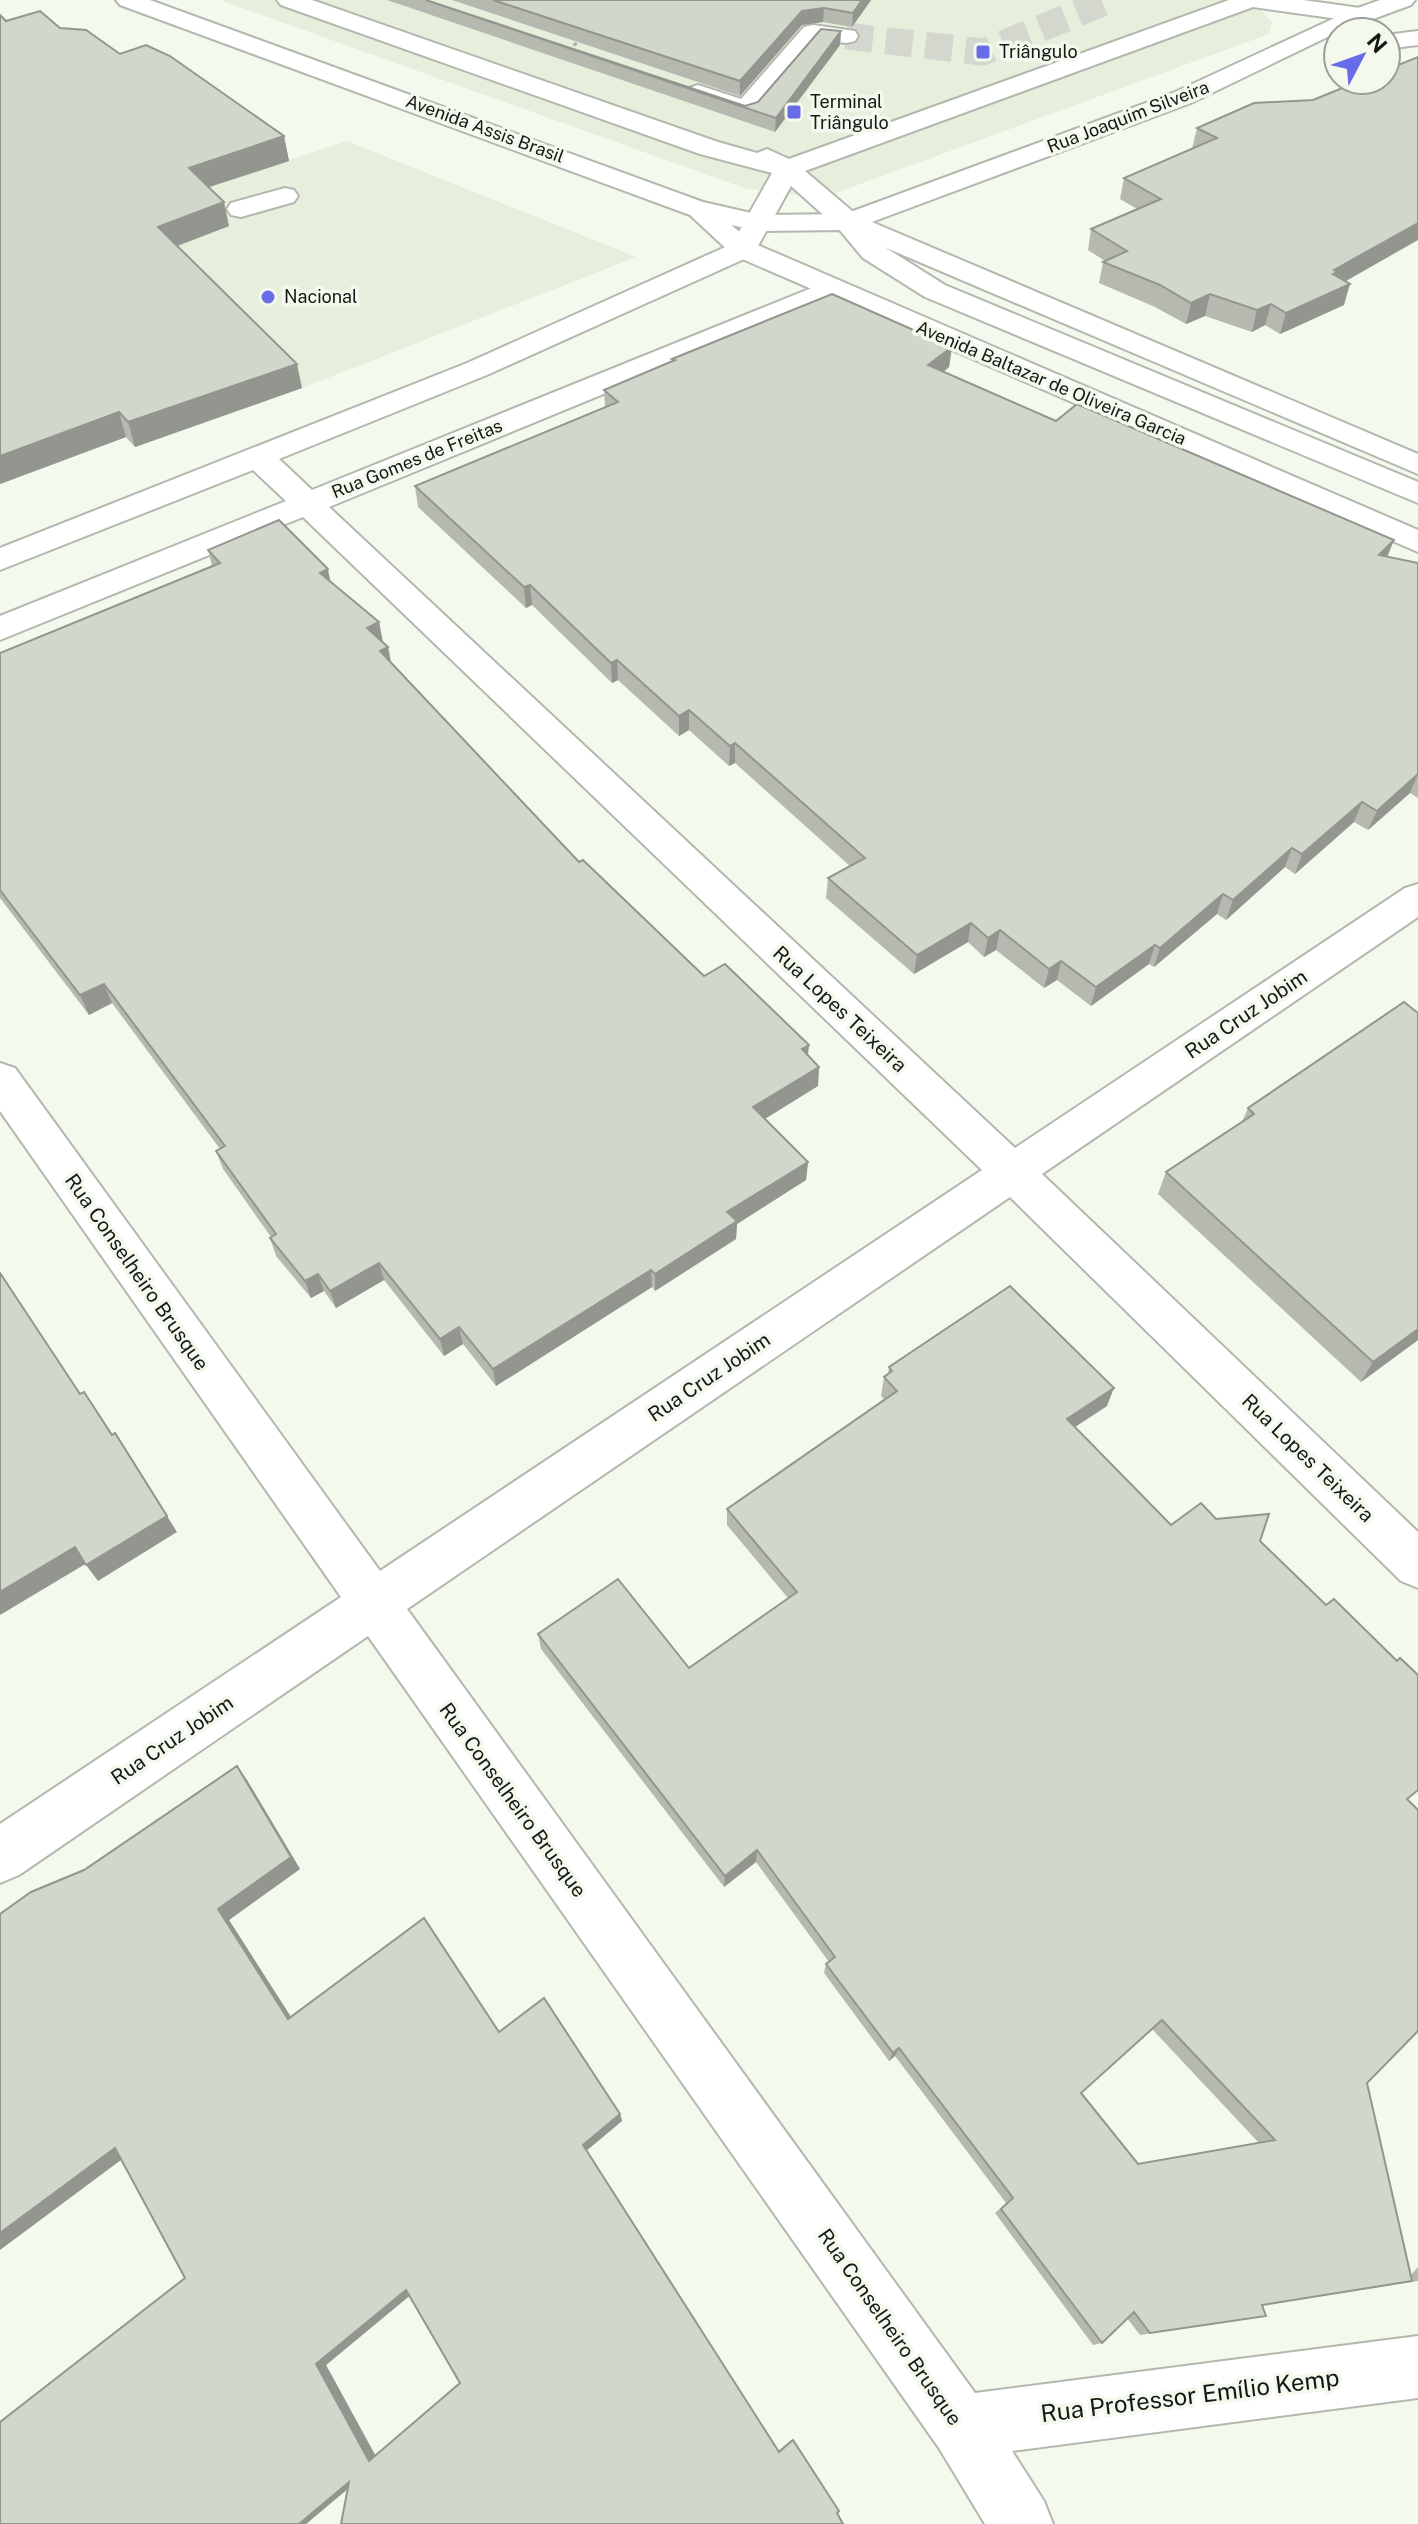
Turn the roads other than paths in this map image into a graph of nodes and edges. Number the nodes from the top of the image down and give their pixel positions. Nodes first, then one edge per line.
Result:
1 (128, 0) edge
2 (143, 0) edge
3 (289, 0) edge
4 (347, 0) edge
5 (1252, 0) edge
6 (1403, 0) edge
7 (1360, 15) junction
8 (186, 19) junction
9 (1418, 21) edge
10 (846, 36) tunnel mouth
11 (1297, 73) dead end
12 (671, 85) edge
13 (1182, 98) junction
14 (787, 169) junction
15 (285, 196) dead end
16 (695, 208) junction
17 (241, 209) dead end
18 (848, 222) junction
19 (760, 223) junction
20 (743, 249) junction
21 (834, 289) junction
22 (598, 313) junction
23 (644, 342) junction
24 (258, 457) junction
25 (1418, 465) edge
26 (1418, 493) edge
27 (308, 504) junction
28 (1418, 542) edge
29 (0, 560) edge
30 (0, 629) edge
31 (1418, 898) edge
32 (0, 1079) edge
33 (1012, 1172) junction
34 (1418, 1565) edge
35 (373, 1604) junction
36 (0, 1856) edge
37 (1418, 2367) edge
38 (961, 2426) junction
39 (1021, 2524) edge

1 - 8 street, Avenida Assis Brasil
2 - 8 street
3 - 14 street
4 - 14 street
5 - 7 street
5 - 14 street
6 - 7 street, Rua Joaquim Silveira
7 - 9 street
7 - 13 street, Rua Joaquim Silveira
8 - 16 street, Avenida Assis Brasil
10 - 12 street
11 - 13 street
13 - 18 street, Rua Joaquim Silveira
14 - 18 street
14 - 19 street
15 - 17 street
16 - 19 street, Avenida Assis Brasil
16 - 20 street, Avenida Baltazar de Oliveira Garcia
18 - 19 street, Avenida Assis Brasil
18 - 25 street
18 - 26 street
19 - 20 street
20 - 21 street, Avenida Baltazar de Oliveira Garcia
20 - 22 street
21 - 23 street, Rua Gomes de Freitas
21 - 28 street, Avenida Baltazar de Oliveira Garcia
22 - 23 street
22 - 24 street
23 - 27 street, Rua Gomes de Freitas
24 - 27 street, Rua Lopes Teixeira
24 - 29 street
27 - 30 street, Rua Gomes de Freitas
27 - 33 street, Rua Lopes Teixeira
31 - 33 street, Rua Cruz Jobim
32 - 35 street, Rua Conselheiro Brusque
33 - 34 street, Rua Lopes Teixeira
33 - 35 street, Rua Cruz Jobim
35 - 36 street, Rua Cruz Jobim
35 - 38 street, Rua Conselheiro Brusque
37 - 38 street, Rua Professor Emílio Kemp
38 - 39 street, Rua Conselheiro Brusque

